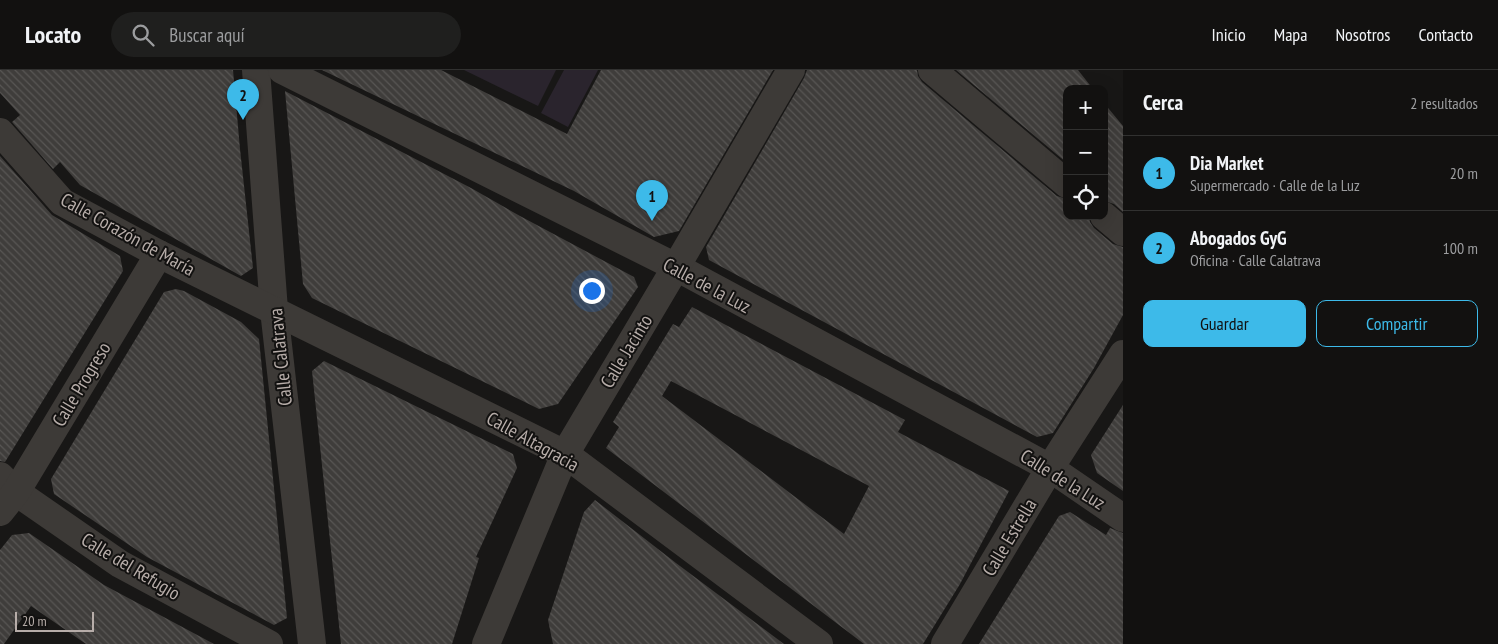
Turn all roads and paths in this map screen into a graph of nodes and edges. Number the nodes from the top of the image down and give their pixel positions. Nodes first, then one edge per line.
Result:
1 (256, 70) edge
2 (282, 70) edge
3 (791, 70) edge
4 (932, 70) edge
5 (0, 132) edge
6 (1063, 181) edge
7 (1108, 219) edge
8 (1123, 232) edge
9 (160, 254) junction
10 (676, 268) junction
11 (274, 310) junction
12 (1123, 354) edge
13 (564, 454) junction
14 (1050, 468) junction
15 (5, 493) edge
16 (1123, 518) edge
17 (269, 644) edge
18 (312, 644) edge
19 (486, 644) edge
20 (819, 644) edge
21 (945, 644) edge

1 - 11 street, Calle Calatrava
2 - 10 street, Calle de la Luz
3 - 10 street, Calle Jacinto
4 - 6 street
5 - 9 street, Calle Corazón de María
7 - 8 street
9 - 11 street, Calle Corazón de María
9 - 15 street, Calle Progreso
10 - 13 street, Calle Jacinto
10 - 14 street, Calle de la Luz
11 - 13 street, Calle Altagracia
11 - 18 street, Calle Calatrava
12 - 14 street, Calle Estrella
13 - 19 street, Calle Jacinto
13 - 20 street, Calle Altagracia
14 - 16 street, Calle de la Luz
14 - 21 street, Calle Estrella
15 - 17 street, Calle del Refugio

